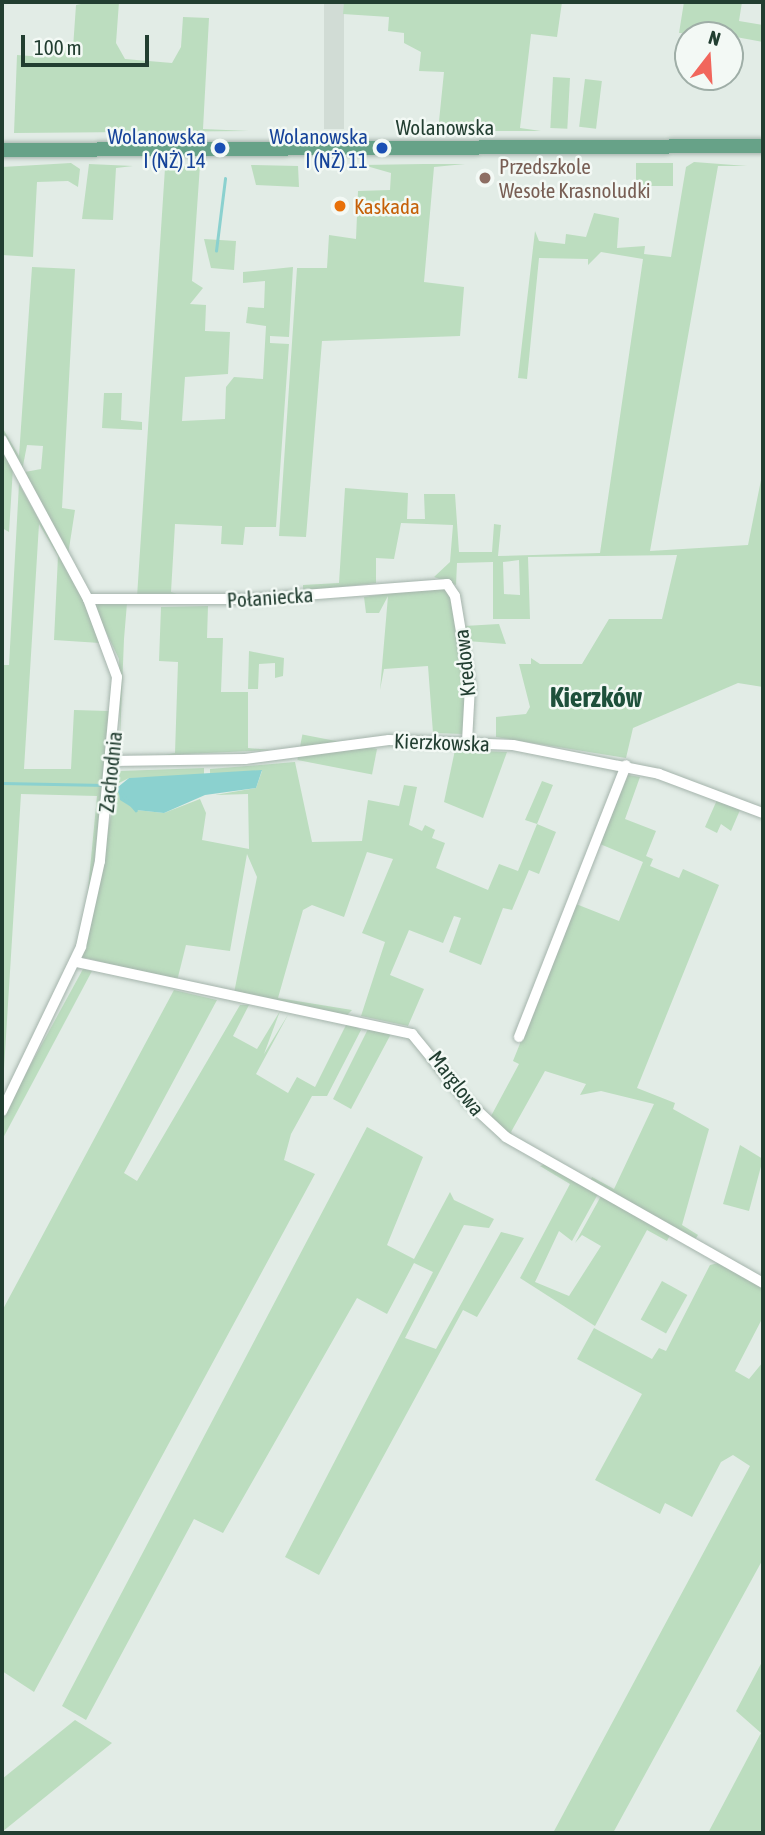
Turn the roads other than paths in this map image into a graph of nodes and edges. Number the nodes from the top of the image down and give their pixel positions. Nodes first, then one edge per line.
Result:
1 (763, 146) edge
2 (2, 150) edge
3 (2, 440) edge
4 (450, 586) joint
5 (88, 599) junction
6 (467, 742) junction
7 (112, 761) junction
8 (626, 765) junction
9 (763, 813) edge
10 (76, 962) junction
11 (519, 1037) dead end
12 (2, 1111) edge
13 (763, 1283) edge

1 - 2 main road, Wolanowska
3 - 5 street, Zachodnia
4 - 5 street, Połaniecka
4 - 6 street, Kredowa
5 - 7 street, Zachodnia
6 - 7 street, Kierzkowska
6 - 8 street, Kierzkowska
7 - 10 street, Zachodnia
8 - 9 street, Kierzkowska
8 - 11 street
10 - 12 street, Zachodnia
10 - 13 street, Marglowa

